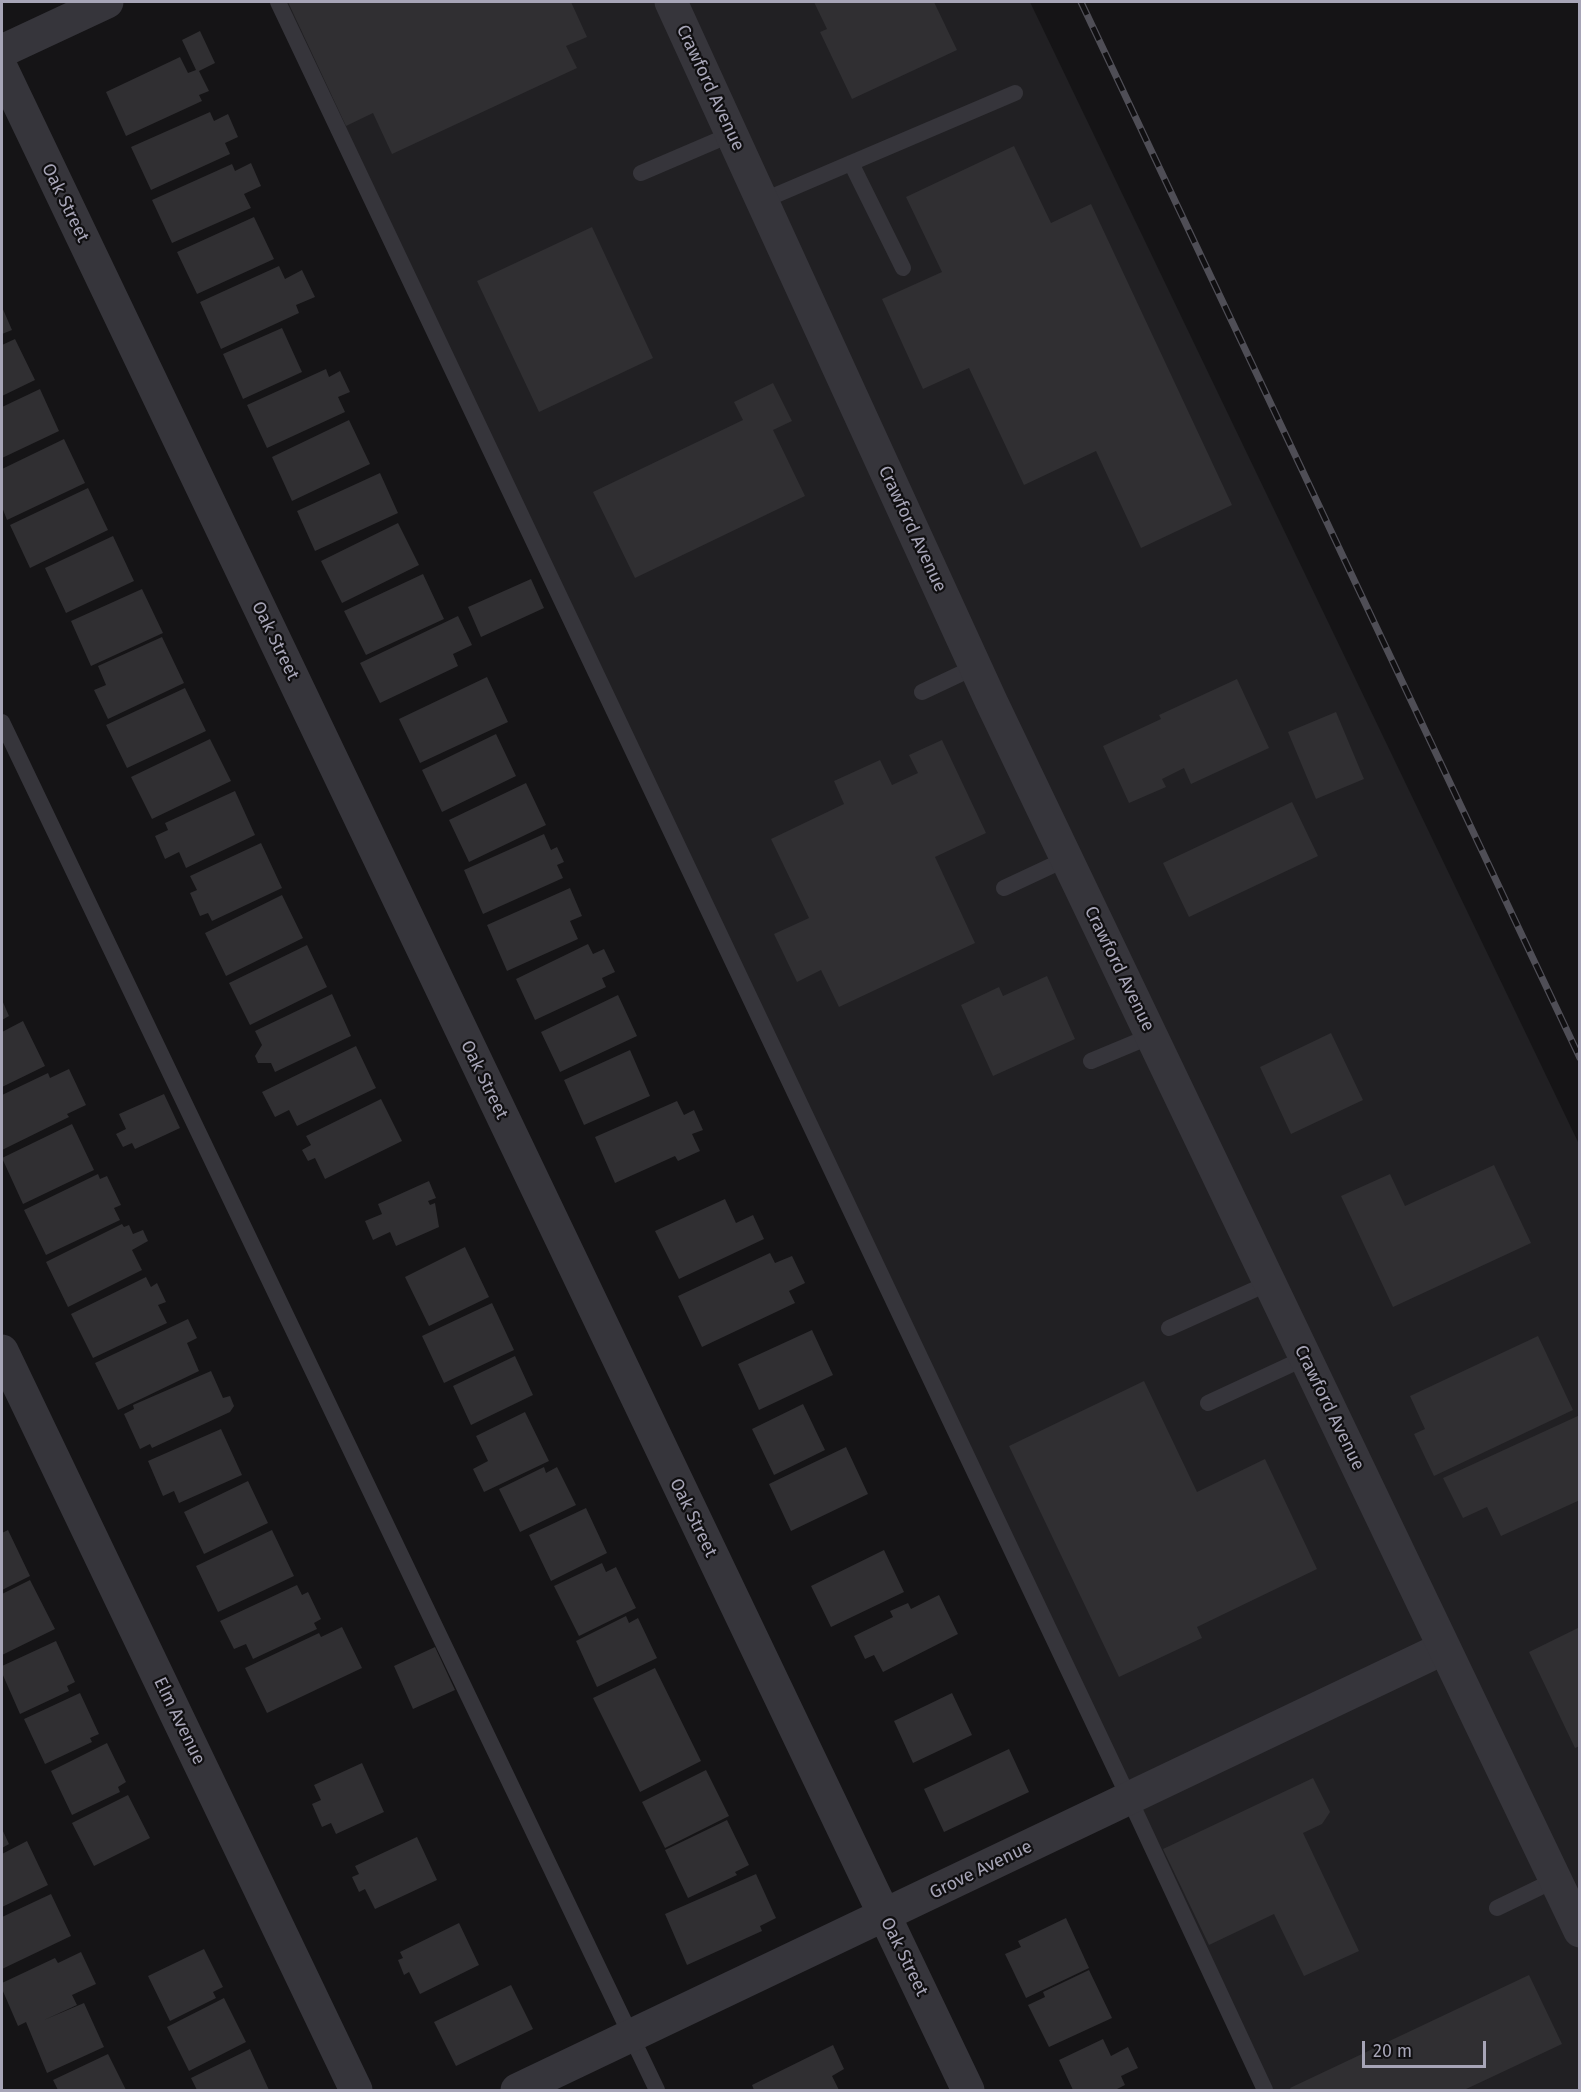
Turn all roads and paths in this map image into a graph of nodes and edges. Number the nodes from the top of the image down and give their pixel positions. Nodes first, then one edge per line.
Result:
1 (107, 2) edge
2 (278, 2) edge
3 (671, 2) edge
4 (2, 51) edge
5 (2, 69) edge
6 (1015, 93) dead end
7 (732, 135) junction
8 (851, 163) junction
9 (641, 173) dead end
10 (762, 201) junction
11 (903, 268) dead end
12 (975, 667) junction
13 (922, 692) dead end
14 (2, 722) edge
15 (1066, 859) junction
16 (1004, 888) dead end
17 (1151, 1036) junction
18 (1091, 1061) dead end
19 (1269, 1283) junction
20 (1169, 1328) dead end
21 (2, 1351) edge
22 (1305, 1359) junction
23 (1208, 1403) dead end
24 (1444, 1648) junction
25 (1130, 1798) junction
26 (1555, 1880) junction
27 (1497, 1908) dead end
28 (884, 1916) junction
29 (1580, 1931) edge
30 (631, 2036) junction
31 (356, 2091) edge
32 (517, 2091) edge
33 (657, 2091) edge
34 (968, 2091) edge
35 (1265, 2091) edge

1 - 4 street
2 - 25 lane
3 - 7 street, Crawford Avenue
5 - 28 street, Oak Street
6 - 8 lane
7 - 9 lane
7 - 10 street, Crawford Avenue
8 - 10 lane
8 - 11 lane
10 - 12 street, Crawford Avenue
12 - 13 lane
12 - 15 street, Crawford Avenue
14 - 30 lane
15 - 16 lane
15 - 17 street, Crawford Avenue
17 - 18 lane
17 - 19 street, Crawford Avenue
19 - 20 lane
19 - 22 street, Crawford Avenue
21 - 31 street, Elm Avenue
22 - 23 lane
22 - 24 street, Crawford Avenue
24 - 25 street, Grove Avenue
24 - 26 street, Crawford Avenue
25 - 28 street, Grove Avenue
25 - 35 lane
26 - 27 lane
26 - 29 street, Crawford Avenue
28 - 30 street, Grove Avenue
28 - 34 street, Oak Street
30 - 32 street, Grove Avenue
30 - 33 lane

